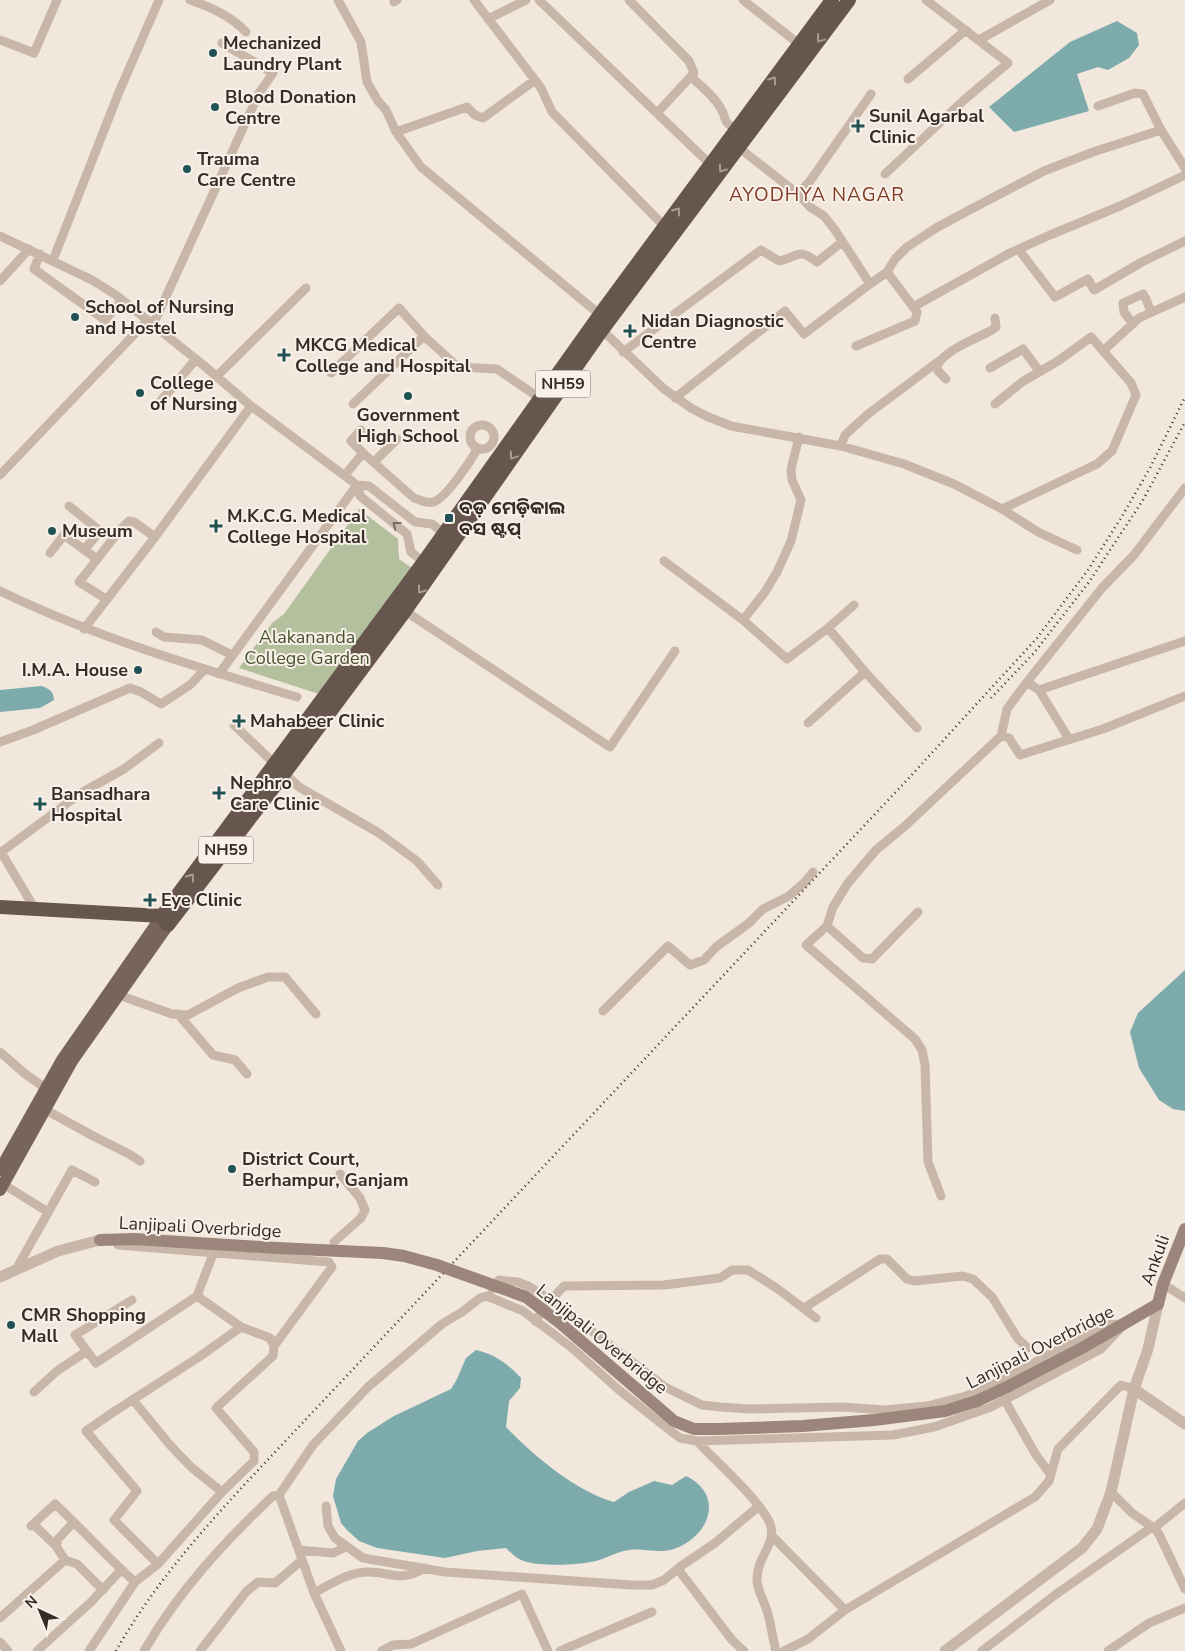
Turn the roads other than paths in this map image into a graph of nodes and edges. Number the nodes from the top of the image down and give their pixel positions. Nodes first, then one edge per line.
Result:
1 (57, 0) edge
2 (159, 0) edge
3 (190, 0) edge
4 (338, 0) edge
5 (474, 0) edge
6 (526, 0) edge
7 (538, 0) edge
8 (629, 0) edge
9 (743, 0) edge
10 (832, 0) edge
11 (849, 0) edge
12 (1050, 0) edge
13 (933, 2) edge
14 (488, 19) junction
15 (966, 30) junction
16 (246, 32) dead end
17 (0, 40) edge
18 (978, 40) junction
19 (222, 43) dead end
20 (799, 44) junction
21 (691, 77) junction
22 (908, 79) dead end
23 (535, 80) junction
24 (871, 94) dead end
25 (1098, 106) dead end
26 (657, 113) junction
27 (737, 129) junction
28 (1161, 130) junction
29 (396, 132) junction
30 (738, 147) junction
31 (711, 165) junction
32 (1185, 168) edge
33 (885, 174) dead end
34 (1185, 175) edge
35 (798, 194) junction
36 (669, 230) junction
37 (0, 236) edge
38 (1185, 241) edge
39 (842, 242) junction
40 (29, 249) junction
41 (1019, 250) junction
42 (40, 254) junction
43 (52, 260) junction
44 (887, 272) junction
45 (0, 281) edge
46 (870, 284) junction
47 (306, 288) dead end
48 (1185, 297) edge
49 (122, 300) junction
50 (914, 307) junction
51 (1151, 312) junction
52 (995, 318) dead end
53 (150, 322) junction
54 (600, 324) junction
55 (1133, 324) junction
56 (424, 336) junction
57 (856, 346) dead end
58 (1103, 351) junction
59 (623, 352) junction
60 (196, 359) junction
61 (939, 361) junction
62 (990, 368) dead end
63 (1040, 372) junction
64 (331, 373) dead end
65 (217, 376) junction
66 (946, 379) dead end
67 (541, 398) junction
68 (675, 398) junction
69 (160, 402) dead end
70 (353, 404) dead end
71 (995, 404) dead end
72 (251, 406) junction
73 (361, 430) dead end
74 (799, 437) junction
75 (397, 439) dead end
76 (841, 446) junction
77 (478, 448) dead end
78 (363, 453) junction
79 (374, 462) junction
80 (0, 475) edge
81 (345, 475) junction
82 (357, 485) junction
83 (1185, 488) edge
84 (69, 506) dead end
85 (1002, 509) junction
86 (155, 537) junction
87 (449, 538) junction
88 (93, 539) junction
89 (105, 549) junction
90 (84, 550) junction
91 (1077, 550) dead end
92 (50, 554) dead end
93 (97, 560) junction
94 (664, 561) dead end
95 (429, 567) junction
96 (2, 595) edge
97 (106, 599) junction
98 (854, 605) dead end
99 (405, 611) junction
100 (743, 620) junction
101 (84, 628) junction
102 (828, 628) junction
103 (156, 632) dead end
104 (1185, 641) edge
105 (675, 651) dead end
106 (232, 655) junction
107 (205, 669) junction
108 (866, 672) junction
109 (219, 674) junction
110 (1027, 682) junction
111 (1039, 690) junction
112 (1185, 696) edge
113 (297, 697) dead end
114 (319, 704) junction
115 (334, 708) junction
116 (808, 723) dead end
117 (234, 726) dead end
118 (917, 728) dead end
119 (1001, 736) junction
120 (1069, 740) junction
121 (0, 742) edge
122 (159, 743) dead end
123 (274, 764) junction
124 (284, 774) junction
125 (1, 852) edge
126 (813, 872) dead end
127 (438, 885) dead end
128 (0, 907) edge
129 (35, 909) junction
130 (918, 912) dead end
131 (165, 921) junction
132 (827, 926) junction
133 (113, 993) junction
134 (603, 1011) dead end
135 (178, 1014) junction
136 (316, 1014) dead end
137 (0, 1052) edge
138 (247, 1074) dead end
139 (45, 1088) junction
140 (44, 1109) junction
141 (140, 1161) dead end
142 (0, 1170) edge
143 (340, 1174) dead end
144 (95, 1182) dead end
145 (2, 1187) edge
146 (941, 1196) dead end
147 (48, 1212) junction
148 (1185, 1229) edge
149 (100, 1240) joint
150 (334, 1242) dead end
151 (213, 1254) junction
152 (8, 1273) edge
153 (1163, 1284) junction
154 (197, 1296) junction
155 (487, 1296) junction
156 (1185, 1298) edge
157 (132, 1300) dead end
158 (550, 1300) junction
159 (1158, 1304) junction
160 (804, 1308) junction
161 (816, 1318) dead end
162 (535, 1321) junction
163 (1124, 1324) junction
164 (241, 1327) junction
165 (274, 1346) junction
166 (1028, 1348) dead end
167 (87, 1350) junction
168 (1134, 1389) junction
169 (34, 1392) dead end
170 (1004, 1399) junction
171 (133, 1400) junction
172 (1185, 1424) edge
173 (697, 1441) junction
174 (1051, 1475) junction
175 (222, 1492) junction
176 (1111, 1492) junction
177 (279, 1495) junction
178 (1185, 1503) edge
179 (326, 1506) dead end
180 (759, 1506) junction
181 (74, 1522) junction
182 (1153, 1527) junction
183 (772, 1536) junction
184 (56, 1546) junction
185 (346, 1547) junction
186 (299, 1550) junction
187 (65, 1560) junction
188 (301, 1561) junction
189 (158, 1564) junction
190 (424, 1568) junction
191 (678, 1569) junction
192 (121, 1570) junction
193 (135, 1582) junction
194 (1185, 1589) edge
195 (103, 1590) junction
196 (314, 1593) junction
197 (1185, 1608) edge
198 (845, 1610) junction
199 (652, 1612) dead end
200 (0, 1618) edge
201 (0, 1642) edge
202 (8, 1651) edge
203 (37, 1651) edge
204 (89, 1651) edge
205 (144, 1651) edge
206 (200, 1651) edge
207 (341, 1651) edge
208 (382, 1651) edge
209 (548, 1651) edge
210 (560, 1651) edge
211 (744, 1651) edge
212 (776, 1651) edge
213 (784, 1651) edge
214 (945, 1651) edge
215 (982, 1651) edge
216 (1108, 1651) edge

1 - 17 street
2 - 43 street
3 - 16 street
4 - 29 street
5 - 14 street
6 - 14 street
7 - 26 street
8 - 21 street
9 - 20 street
10 - 20 highway
11 -> 30 highway, NH59
12 - 18 street
13 - 15 street
14 - 23 street
15 - 18 street
15 - 22 street
18 - 33 street
19 - 53 street
27 -> 20 highway
21 - 26 street
21 - 27 street
23 - 29 street
23 - 36 street
24 - 35 street
25 - 28 street
26 - 31 street
27 - 31 highway
28 - 32 street
28 - 44 street
29 - 54 street
30 - 35 street
30 -> 36 highway, NH59
36 -> 31 highway
34 - 41 street
35 - 39 street
36 - 54 highway, NH59
37 - 40 street
38 - 41 street
39 - 46 street
39 - 59 street
40 - 42 street
40 - 45 street
41 - 50 street
42 - 43 street
42 - 49 street
43 - 49 street
44 - 46 street
44 - 50 street
46 - 68 street
47 - 65 street
48 - 51 street
49 - 53 street
50 - 57 street
51 - 55 street
51 - 55 street
52 - 61 street
53 - 60 street
53 - 80 street
54 - 59 street
54 - 67 highway
54 -> 87 highway, NH59
55 - 58 street
56 - 64 street
56 - 67 street
56 - 70 street
58 - 63 street
58 - 85 street
59 - 68 street
60 - 65 street
60 - 69 street
61 - 66 street
61 - 76 street
62 - 63 street
63 - 71 street
65 - 72 street
67 - 87 highway
68 - 74 street
72 - 81 street
72 - 86 street
73 - 78 street
74 - 76 street
74 - 100 street
75 - 79 street
76 - 85 street
77 - 79 street
78 - 79 street
78 - 81 street
81 - 82 street
82 - 87 street
95 -> 82 street
82 - 106 street
83 - 110 street
84 - 88 street
85 - 91 street
86 - 89 street
86 - 97 street
87 - 95 highway, NH59
88 - 89 street
88 - 90 street
89 - 93 street
90 - 92 street
90 - 93 street
93 - 97 street
94 - 100 street
95 -> 99 highway, NH59
95 - 114 highway
96 - 101 street
97 - 101 street
98 - 102 street
99 - 105 street
99 - 115 highway, NH59
100 - 102 street
101 - 107 street
102 - 108 street
103 - 106 street
104 - 111 street
106 - 109 street
107 - 109 street
107 - 121 street
108 - 116 street
108 - 118 street
109 - 113 street
110 - 111 street
110 - 119 street
111 - 120 street
112 - 120 street
114 - 115 street
114 - 123 highway
115 - 124 highway, NH59
117 - 123 street
119 - 120 street
119 - 132 street
122 - 125 street
123 - 124 street
131 -> 123 highway, NH59
124 - 127 street
124 - 131 highway, NH59
125 - 129 street
126 - 134 street
128 - 129 highway
129 - 131 highway
130 - 132 street
131 - 133 main road
132 - 146 street
133 - 135 street
133 - 139 main road
133 - 140 main road
135 - 136 street
135 - 138 street
137 - 139 street
139 - 142 main road
140 - 141 street
140 - 145 main road
143 - 150 street
144 - 147 street
145 - 147 street
147 - 152 street
148 - 153 main road, Ankuli
149 - 152 street, Lanjipali Overbridge
149 - 163 main road, Lanjipali Overbridge, bridge
151 - 152 street
151 - 154 street
151 - 165 street
153 - 156 street
153 - 159 main road, Ankuli
154 - 164 street
154 - 167 street
155 - 158 street
155 - 162 street
155 - 177 street
157 - 167 street
158 - 160 street
158 - 162 street
158 - 163 street
159 - 163 main road, Lanjipali Overbridge, bridge
159 - 168 street
160 - 161 street
160 - 166 street
162 - 173 street
163 - 170 street
164 - 165 street
164 - 171 street
165 - 175 street
167 - 169 street
168 - 172 street
168 - 174 street
168 - 176 street
170 - 173 street
170 - 174 street
171 - 175 street
171 - 189 street
173 - 180 street
174 - 198 street
175 - 189 street
176 - 182 street
176 - 214 street
177 - 186 street
177 - 205 street
178 - 182 street
179 - 185 street
180 - 183 street
180 - 191 street
181 - 184 street
181 - 184 street
181 - 192 street
182 - 194 street
182 - 215 street
183 - 198 street
183 - 212 street
184 - 187 street
185 - 186 street
185 - 190 street
186 - 188 street
187 - 195 street
187 - 200 street
188 - 196 street
188 - 206 street
189 - 193 street
190 - 191 street
190 - 196 street
191 - 211 street
192 - 193 street
192 - 195 street
193 - 204 street
195 - 203 street
196 - 207 street
197 - 216 street
198 - 213 street
199 - 210 street
201 - 202 street
208 - 209 street

